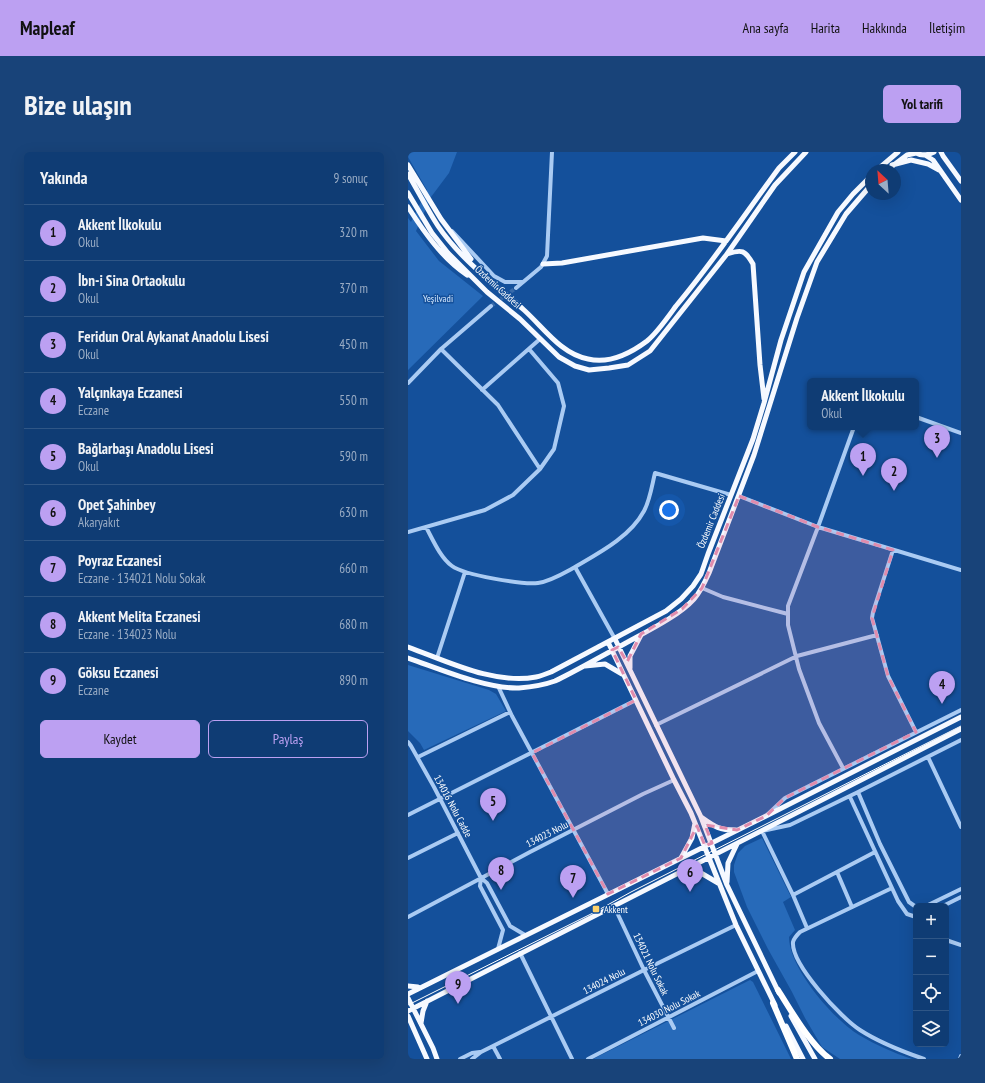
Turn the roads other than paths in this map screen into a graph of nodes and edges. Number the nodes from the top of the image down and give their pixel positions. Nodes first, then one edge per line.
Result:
1 (552, 152) edge
2 (795, 152) edge
3 (806, 152) edge
4 (893, 152) edge
5 (898, 152) edge
6 (934, 152) edge
7 (941, 152) edge
8 (915, 153) edge
9 (925, 155) junction
10 (889, 160) junction
11 (885, 164) edge
12 (894, 164) edge
13 (896, 164) edge
14 (408, 165) edge
15 (941, 171) junction
16 (408, 174) edge
17 (961, 181) edge
18 (865, 182) edge
19 (865, 192) edge
20 (408, 193) edge
21 (961, 200) edge
22 (408, 207) edge
23 (441, 219) junction
24 (726, 242) junction
25 (727, 254) junction
26 (543, 264) junction
27 (480, 272) junction
28 (476, 281) junction
29 (523, 282) junction
30 (516, 288) tunnel mouth
31 (491, 306) tunnel mouth
32 (540, 339) junction
33 (441, 349) junction
34 (529, 349) junction
35 (408, 383) edge
36 (482, 390) junction
37 (764, 403) junction
38 (919, 418) edge
39 (853, 430) edge
40 (961, 433) edge
41 (540, 469) junction
42 (731, 495) junction
43 (739, 496) junction
44 (426, 527) junction
45 (818, 527) junction
46 (408, 532) edge
47 (893, 550) junction
48 (575, 567) junction
49 (961, 570) edge
50 (465, 572) junction
51 (702, 588) junction
52 (788, 614) junction
53 (641, 634) junction
54 (877, 635) junction
55 (615, 638) junction
56 (608, 642) junction
57 (618, 646) junction
58 (408, 647) edge
59 (612, 650) junction
60 (796, 656) junction
61 (408, 658) edge
62 (437, 658) junction
63 (582, 666) junction
64 (630, 669) junction
65 (624, 675) junction
66 (498, 686) junction
67 (636, 700) junction
68 (961, 710) edge
69 (510, 712) junction
70 (961, 717) edge
71 (656, 725) junction
72 (961, 729) edge
73 (916, 732) junction
74 (961, 740) edge
75 (408, 742) edge
76 (532, 752) junction
77 (928, 757) junction
78 (418, 758) junction
79 (843, 768) junction
80 (674, 780) junction
81 (858, 792) junction
82 (850, 797) junction
83 (440, 798) junction
84 (861, 800) junction
85 (853, 803) junction
86 (408, 815) edge
87 (766, 816) junction
88 (701, 817) junction
89 (695, 822) junction
90 (961, 827) edge
91 (574, 830) junction
92 (737, 830) junction
93 (762, 831) junction
94 (458, 833) junction
95 (712, 843) junction
96 (738, 843) junction
97 (705, 846) junction
98 (875, 852) junction
99 (716, 854) junction
100 (408, 858) edge
101 (681, 858) junction
102 (709, 858) junction
103 (684, 871) junction
104 (837, 872) junction
105 (481, 878) junction
106 (719, 883) junction
107 (727, 885) junction
108 (892, 888) junction
109 (961, 889) edge
110 (608, 894) junction
111 (793, 895) junction
112 (961, 897) edge
113 (932, 903) edge
114 (949, 903) edge
115 (913, 905) edge
116 (614, 906) junction
117 (852, 907) junction
118 (913, 916) edge
119 (408, 917) edge
120 (736, 925) junction
121 (807, 928) junction
122 (525, 935) junction
123 (949, 941) edge
124 (961, 946) edge
125 (498, 949) junction
126 (520, 953) junction
127 (644, 970) junction
128 (758, 971) junction
129 (408, 986) edge
130 (423, 986) junction
131 (778, 990) junction
132 (408, 994) edge
133 (408, 998) edge
134 (427, 1001) junction
135 (774, 1003) junction
136 (411, 1009) edge
137 (408, 1016) edge
138 (551, 1017) junction
139 (669, 1017) junction
140 (421, 1024) junction
141 (674, 1028) dead end
142 (493, 1046) junction
143 (481, 1052) junction
144 (961, 1056) edge
145 (437, 1058) edge
146 (427, 1059) edge
147 (460, 1059) edge
148 (472, 1059) edge
149 (500, 1059) edge
150 (572, 1059) edge
151 (588, 1059) edge
152 (797, 1059) edge
153 (803, 1059) edge
154 (815, 1059) edge
155 (830, 1059) edge
156 (924, 1059) edge
157 (960, 1059) edge

1 - 26 street
2 - 24 main road, Özdemir Caddesi
3 - 25 main road, Özdemir Caddesi
4 - 10 main road
5 - 10 main road
6 - 9 main road
7 - 17 main road
8 - 9 main road
8 - 12 main road
9 - 15 main road
10 - 11 main road
13 - 15 main road
14 - 23 main road
15 - 21 main road
16 - 27 main road, Özdemir Caddesi
18 - 37 main road, Özdemir Caddesi
19 - 43 main road, Özdemir Caddesi
20 - 28 main road, Özdemir Caddesi
22 - 28 main road
23 - 27 main road
23 - 29 street
24 - 26 main road
24 - 27 main road, Özdemir Caddesi
25 - 32 main road, Özdemir Caddesi
25 - 37 main road
26 - 29 street
28 - 32 main road, Özdemir Caddesi
29 - 30 street
31 - 33 street
32 - 34 street
33 - 35 street
33 - 36 street
34 - 36 street
34 - 41 street
36 - 41 street
37 - 42 main road, Özdemir Caddesi
38 - 40 street
39 - 45 street
41 - 44 street
42 - 48 street
42 - 55 main road, Özdemir Caddesi
43 - 45 street
43 - 51 main road, Özdemir Caddesi
44 - 46 street
44 - 50 street
45 - 47 street
45 - 52 street
47 - 49 street
47 - 54 street
48 - 50 street
48 - 55 street
50 - 62 street
51 - 52 street
51 - 53 main road, Özdemir Caddesi
52 - 60 street
53 - 57 main road, Özdemir Caddesi
53 - 64 main road
54 - 60 street
54 - 73 street
55 - 56 main road, Özdemir Caddesi
55 - 57 main road
56 - 59 main road
56 - 62 main road, Özdemir Caddesi
57 - 59 main road, Özdemir Caddesi
57 - 64 main road
58 - 62 main road, Özdemir Caddesi
59 - 63 main road, Özdemir Caddesi
59 - 65 main road
60 - 71 street
60 - 79 street
61 - 66 main road, Özdemir Caddesi
63 - 65 main road
63 - 66 main road, Özdemir Caddesi
64 - 71 main road
65 - 67 main road
66 - 69 street
67 - 76 street
67 - 80 main road
68 - 73 street
69 - 76 street
69 - 78 street
70 - 87 main road
71 - 88 main road
72 - 93 main road
73 - 79 street
74 - 77 street
75 - 78 street, 134016 Nolu Cadde
76 - 83 street
76 - 91 street
77 - 81 street
77 - 90 street
78 - 83 street, 134016 Nolu Cadde
79 - 87 street
80 - 89 main road
80 - 91 street, 134023 Nolu
81 - 82 street
81 - 84 street
82 - 85 street
82 - 93 street
83 - 86 street
83 - 94 street, 134016 Nolu Cadde
84 - 85 street
84 - 115 street
85 - 98 street
87 - 92 main road
88 - 92 main road
88 - 95 main road
89 - 97 main road
89 - 101 main road
91 - 105 street, 134023 Nolu
91 - 110 street
92 - 95 main road
93 - 96 main road
93 - 111 street
94 - 100 street
94 - 105 street, 134016 Nolu Cadde
95 - 97 main road
95 - 99 main road
96 - 99 main road
96 - 107 main road
97 - 101 main road
97 - 102 main road
98 - 104 street
98 - 108 street
99 - 102 main road
99 - 107 main road
101 - 110 main road
102 - 103 main road
102 - 106 main road
103 - 106 main road
103 - 116 main road
104 - 111 street
104 - 117 street
105 - 119 street, 134023 Nolu
105 - 122 street
105 - 125 street
106 - 120 main road
107 - 131 main road
108 - 117 street
108 - 118 street
109 - 113 street
110 - 122 main road
111 - 121 street
112 - 114 street
116 - 126 main road
116 - 127 street, 134021 Nolu Sokak
117 - 121 street
120 - 127 street, 134024 Nolu
120 - 128 main road
121 - 156 street
122 - 125 main road
123 - 124 street
125 - 130 main road
126 - 134 main road
126 - 138 street
127 - 138 street, 134024 Nolu
127 - 139 street, 134021 Nolu Sokak
128 - 135 main road
128 - 139 street, 134030 Nolu Sokak
129 - 130 main road
130 - 132 main road
131 - 154 main road
131 - 155 highway
133 - 136 main road
134 - 136 main road
134 - 140 main road
135 - 152 highway
135 - 153 main road
136 - 140 main road
137 - 146 main road
138 - 142 street, 134024 Nolu
138 - 150 street
139 - 141 street, 134021 Nolu Sokak
139 - 151 street, 134030 Nolu Sokak
140 - 145 main road
142 - 143 street, 134024 Nolu
142 - 149 street
143 - 147 street, 134024 Nolu
143 - 148 street, 134024 Nolu
144 - 157 street

